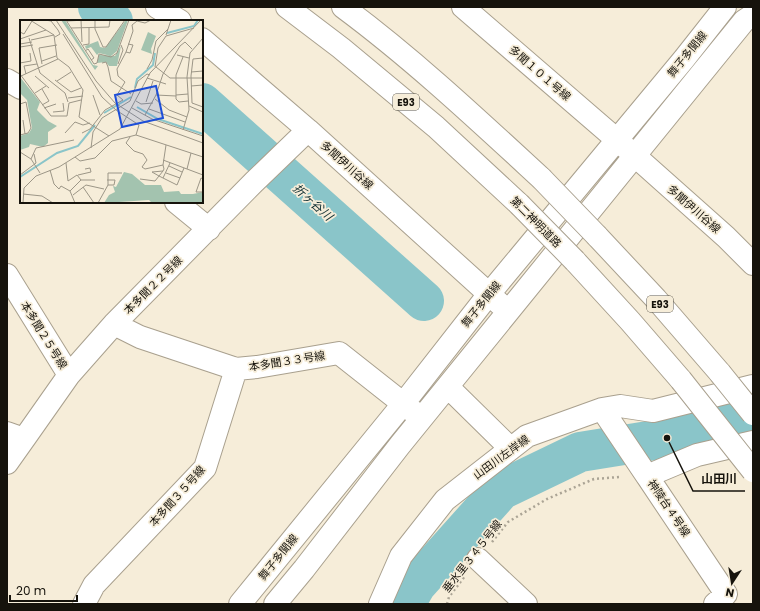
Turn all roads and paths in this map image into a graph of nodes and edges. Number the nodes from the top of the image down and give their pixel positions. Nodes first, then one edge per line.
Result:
1 (157, 7) edge
2 (286, 7) edge
3 (343, 7) edge
4 (463, 7) edge
5 (725, 7) edge
6 (753, 15) edge
7 (178, 20) edge
8 (203, 40) edge
9 (7, 80) edge
10 (20, 87) edge
11 (308, 130) junction
12 (616, 139) junction
13 (634, 156) junction
14 (177, 203) edge
15 (209, 228) junction
16 (753, 264) edge
17 (7, 275) edge
18 (489, 294) junction
19 (508, 312) junction
20 (114, 324) junction
21 (236, 369) junction
22 (68, 375) junction
23 (753, 386) edge
24 (448, 387) junction
25 (403, 404) junction
26 (602, 409) junction
27 (753, 414) edge
28 (422, 419) junction
29 (16, 436) edge
30 (753, 442) edge
31 (510, 448) junction
32 (7, 463) edge
33 (753, 471) edge
34 (647, 476) junction
35 (478, 559) junction
36 (725, 600) edge
37 (84, 604) edge
38 (240, 604) edge
39 (275, 604) edge
40 (380, 604) edge
41 (447, 604) edge
42 (526, 604) edge

1 - 7 main road
2 - 33 main road, 第二神明道路 / E93, bridge
3 - 27 main road, E93, bridge
4 - 12 main road, 多聞１０１号線
5 - 12 main road, 舞子多聞線
6 - 13 main road, 舞子多聞線
8 - 11 main road, 多聞伊川谷線
9 - 10 main road
11 - 15 main road, 本多聞２２号線
11 - 18 main road, 多聞伊川谷線
12 - 13 main road, 多聞１０１号線
12 - 18 main road, 舞子多聞線
13 - 16 main road, 多聞伊川谷線
13 - 19 main road, 舞子多聞線
14 - 15 main road
15 - 20 main road, 本多聞２２号線
17 - 22 main road, 本多聞２５号線
18 - 19 main road, 多聞伊川谷線
18 - 25 main road, 舞子多聞線
19 - 24 main road, 舞子多聞線
20 - 21 main road, 本多聞３３号線
20 - 22 main road, 本多聞２２号線
21 - 25 main road, 本多聞３３号線
21 - 37 main road, 本多聞３５号線
22 - 29 main road, 本多聞２２号線
23 - 26 main road, 山田川左岸線
24 - 28 main road, 舞子多聞線
24 - 31 main road
25 - 28 main road, 本多聞３３号線
25 - 38 main road, 舞子多聞線
26 - 31 main road, 山田川左岸線
26 - 34 main road
28 - 39 main road, 舞子多聞線
29 - 32 main road, 本多聞２２号線
30 - 34 main road, 神陵台４号線
31 - 40 main road, 山田川左岸線
34 - 35 path, 垂水里３４５号線
34 - 36 main road, 神陵台４号線
35 - 41 path, 垂水里３４５号線
35 - 42 main road

